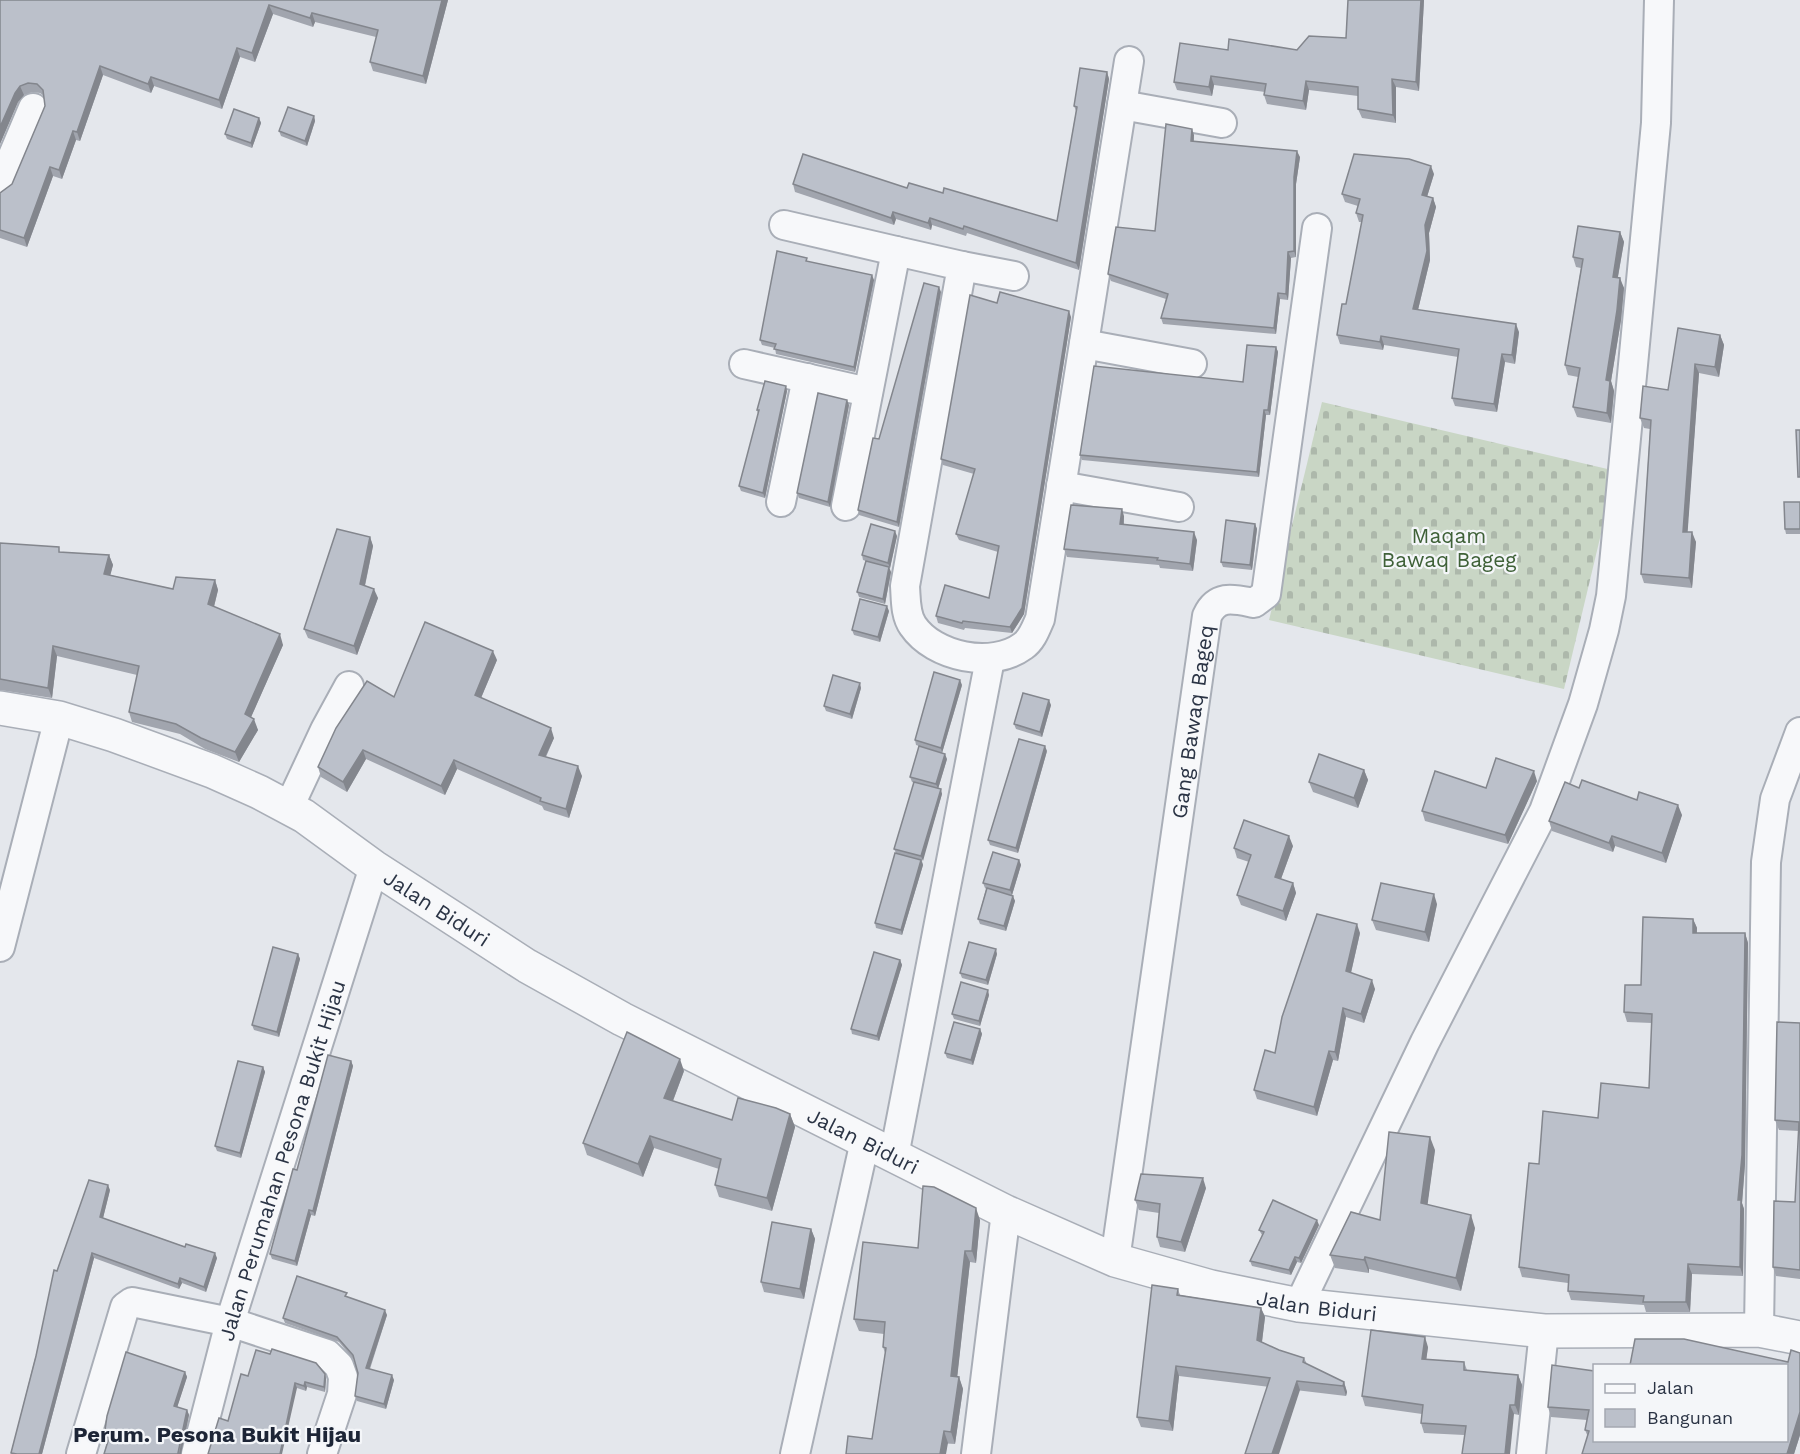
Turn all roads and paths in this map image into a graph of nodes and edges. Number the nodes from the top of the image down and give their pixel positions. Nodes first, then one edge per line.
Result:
1 (1659, 0) edge
2 (1129, 61) dead end
3 (1122, 105) junction
4 (33, 108) dead end
5 (1222, 123) dead end
6 (0, 186) edge
7 (784, 225) dead end
8 (1317, 228) dead end
9 (896, 251) junction
10 (962, 266) junction
11 (1014, 276) dead end
12 (1084, 344) junction
13 (1192, 363) dead end
14 (744, 364) dead end
15 (807, 378) junction
16 (868, 392) junction
17 (1061, 486) junction
18 (782, 502) dead end
19 (846, 506) dead end
20 (1179, 507) dead end
21 (990, 659) junction
22 (349, 686) dead end
23 (0, 708) edge
24 (59, 718) junction
25 (1800, 732) edge
26 (289, 807) junction
27 (374, 867) junction
28 (0, 947) edge
29 (865, 1141) junction
30 (894, 1156) junction
31 (1006, 1212) junction
32 (1114, 1260) junction
33 (1299, 1305) junction
34 (230, 1323) junction
35 (1759, 1330) junction
36 (1544, 1331) junction
37 (1800, 1338) edge
38 (81, 1454) edge
39 (196, 1454) edge
40 (322, 1454) edge
41 (795, 1454) edge
42 (976, 1454) edge
43 (1531, 1454) edge

1 - 33 street
2 - 3 street
3 - 5 street
3 - 12 street
4 - 6 street
7 - 9 street
8 - 32 street, Gang Bawaq Bageq
9 - 10 street
9 - 16 street
10 - 11 street
10 - 21 street
12 - 13 street
12 - 17 street
14 - 15 street
15 - 16 street
15 - 18 street
16 - 19 street
17 - 20 street
17 - 21 street
21 - 30 street
22 - 26 street
23 - 24 street, Jalan Biduri
24 - 26 street, Jalan Biduri
24 - 28 street
25 - 35 street
26 - 27 street, Jalan Biduri
27 - 29 street, Jalan Biduri
27 - 34 street, Jalan Perumahan Pesona Bukit Hijau
29 - 30 street, Jalan Biduri
29 - 41 street
30 - 31 street, Jalan Biduri
31 - 32 street, Jalan Biduri
31 - 42 street
32 - 33 street, Jalan Biduri
33 - 36 street, Jalan Biduri
34 - 38 street
34 - 39 street, Jalan Perumahan Pesona Bukit Hijau
34 - 40 street
35 - 36 street, Jalan Biduri
35 - 37 street, Jalan Biduri
36 - 43 street

